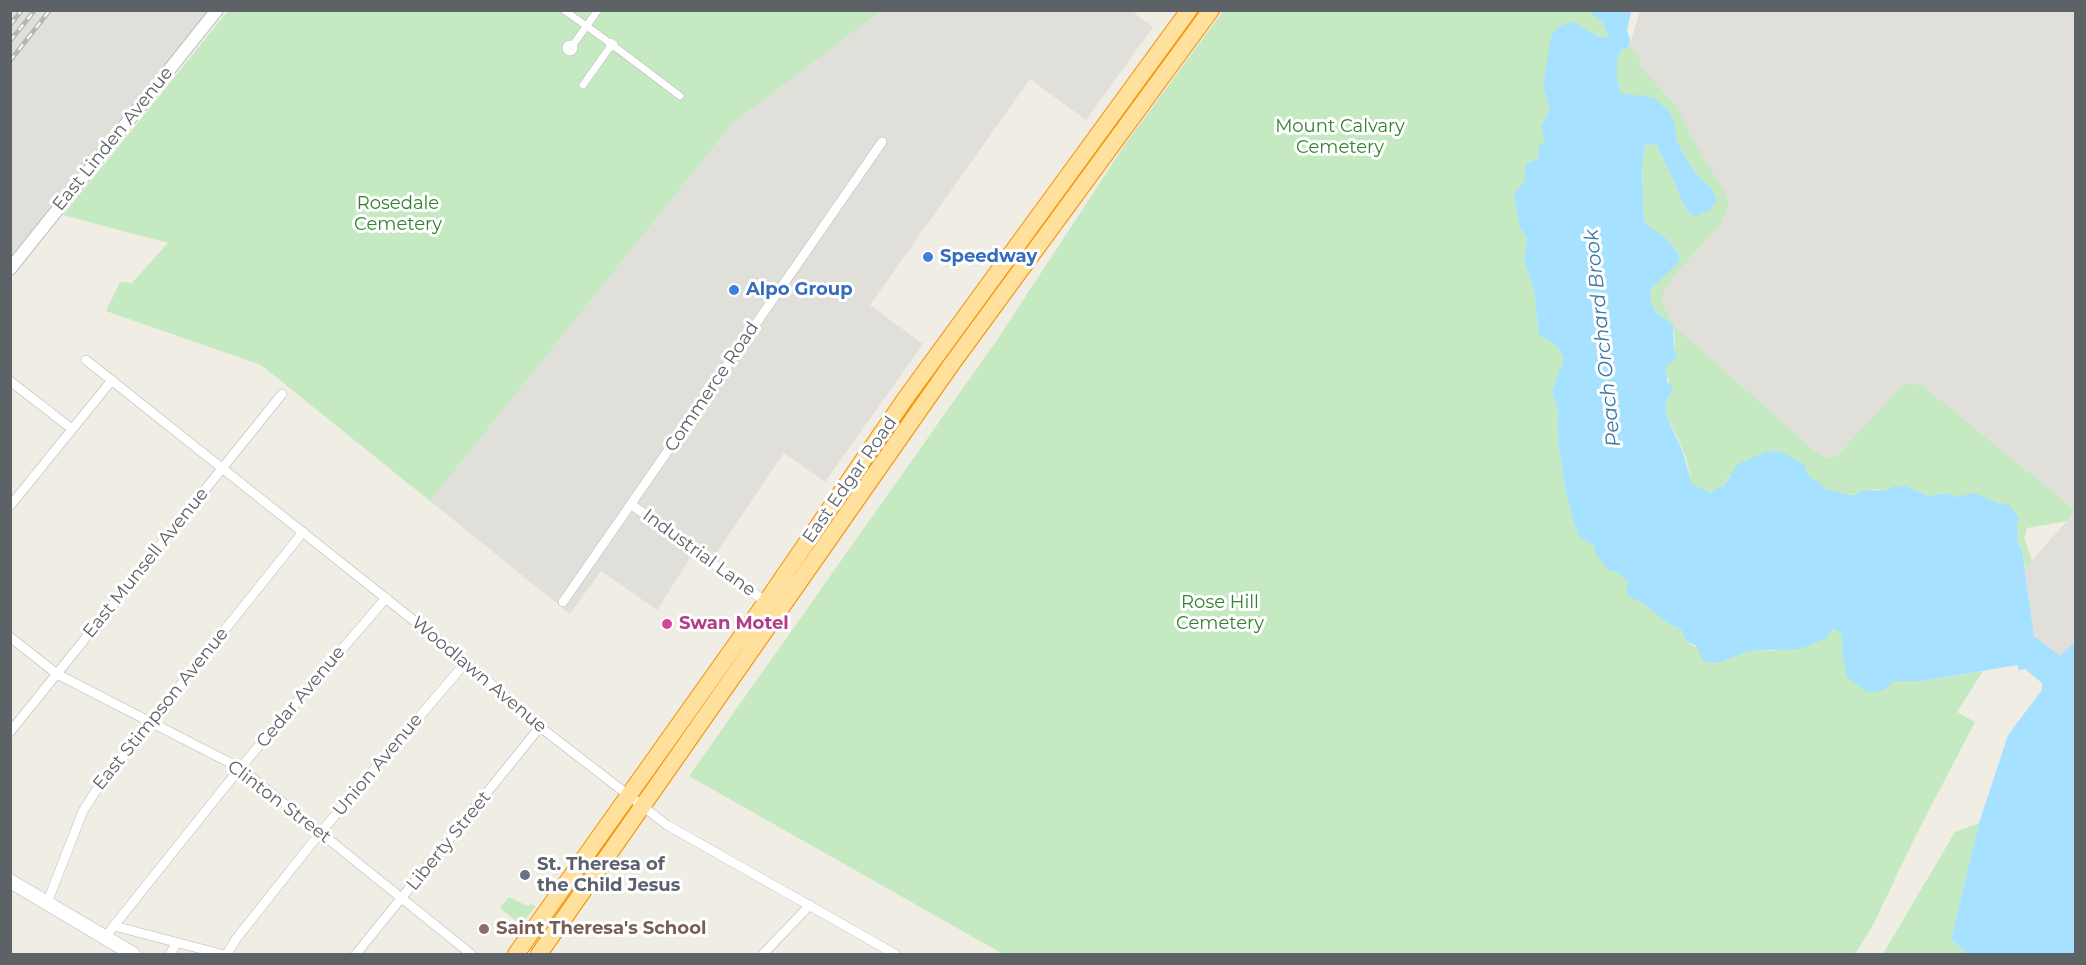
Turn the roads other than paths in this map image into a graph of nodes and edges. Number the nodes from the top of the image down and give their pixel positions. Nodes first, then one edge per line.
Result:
1 (217, 10) edge
2 (564, 10) edge
3 (598, 10) edge
4 (1189, 10) edge
5 (1211, 10) edge
6 (586, 26) junction
7 (573, 45) dead end
8 (611, 46) junction
9 (583, 85) dead end
10 (680, 96) dead end
11 (882, 142) dead end
12 (10, 269) edge
13 (86, 360) dead end
14 (112, 380) junction
15 (10, 381) edge
16 (282, 394) dead end
17 (72, 429) junction
18 (222, 468) junction
19 (632, 505) junction
20 (10, 506) edge
21 (303, 532) junction
22 (386, 598) junction
23 (563, 602) dead end
24 (766, 602) junction
25 (10, 637) edge
26 (466, 662) junction
27 (57, 674) junction
28 (150, 723) junction
29 (540, 727) junction
30 (10, 732) edge
31 (240, 768) junction
32 (628, 795) junction
33 (643, 806) junction
34 (320, 833) junction
35 (10, 881) edge
36 (402, 899) junction
37 (47, 903) junction
38 (810, 905) junction
39 (114, 926) junction
40 (105, 938) junction
41 (176, 944) junction
42 (133, 954) edge
43 (170, 954) edge
44 (221, 954) edge
45 (227, 954) edge
46 (356, 954) edge
47 (471, 954) edge
48 (516, 954) edge
49 (539, 954) edge
50 (763, 954) edge
51 (895, 954) edge

1 - 12 street, East Linden Avenue
2 - 6 street
3 - 6 street
4 - 24 highway, East Edgar Road
5 - 33 highway, East Edgar Road
6 - 7 street
6 - 8 street
8 - 9 street
8 - 10 street
11 - 19 street, Commerce Road
13 - 14 street, Woodlawn Avenue
14 - 17 street
14 - 18 street, Woodlawn Avenue
15 - 17 street
16 - 18 street, East Munsell Avenue
17 - 20 street
18 - 21 street, Woodlawn Avenue
18 - 27 street, East Munsell Avenue
19 - 23 street, Commerce Road
19 - 24 street, Industrial Lane
21 - 22 street, Woodlawn Avenue
21 - 28 street, East Stimpson Avenue
22 - 26 street, Woodlawn Avenue
22 - 31 street, Cedar Avenue
24 - 32 highway, East Edgar Road
25 - 27 street, Clinton Street
26 - 29 street, Woodlawn Avenue
26 - 34 street, Union Avenue
27 - 28 street, Clinton Street
27 - 30 street, East Munsell Avenue
28 - 31 street, Clinton Street
28 - 37 street, East Stimpson Avenue
29 - 32 street, Woodlawn Avenue
29 - 36 street, Liberty Street
31 - 34 street, Clinton Street
31 - 39 street, Cedar Avenue
32 - 33 street, Woodlawn Avenue
32 - 48 highway, East Edgar Road
33 - 38 street, Woodlawn Avenue
33 - 49 highway, East Edgar Road
34 - 36 street, Clinton Street
34 - 45 street, Union Avenue
35 - 37 main road
36 - 46 street, Liberty Street
36 - 47 street, Clinton Street
37 - 40 main road
38 - 50 street
38 - 51 street, Woodlawn Avenue
39 - 40 street, Cedar Avenue
39 - 41 street
40 - 42 main road
41 - 43 street
41 - 44 street

